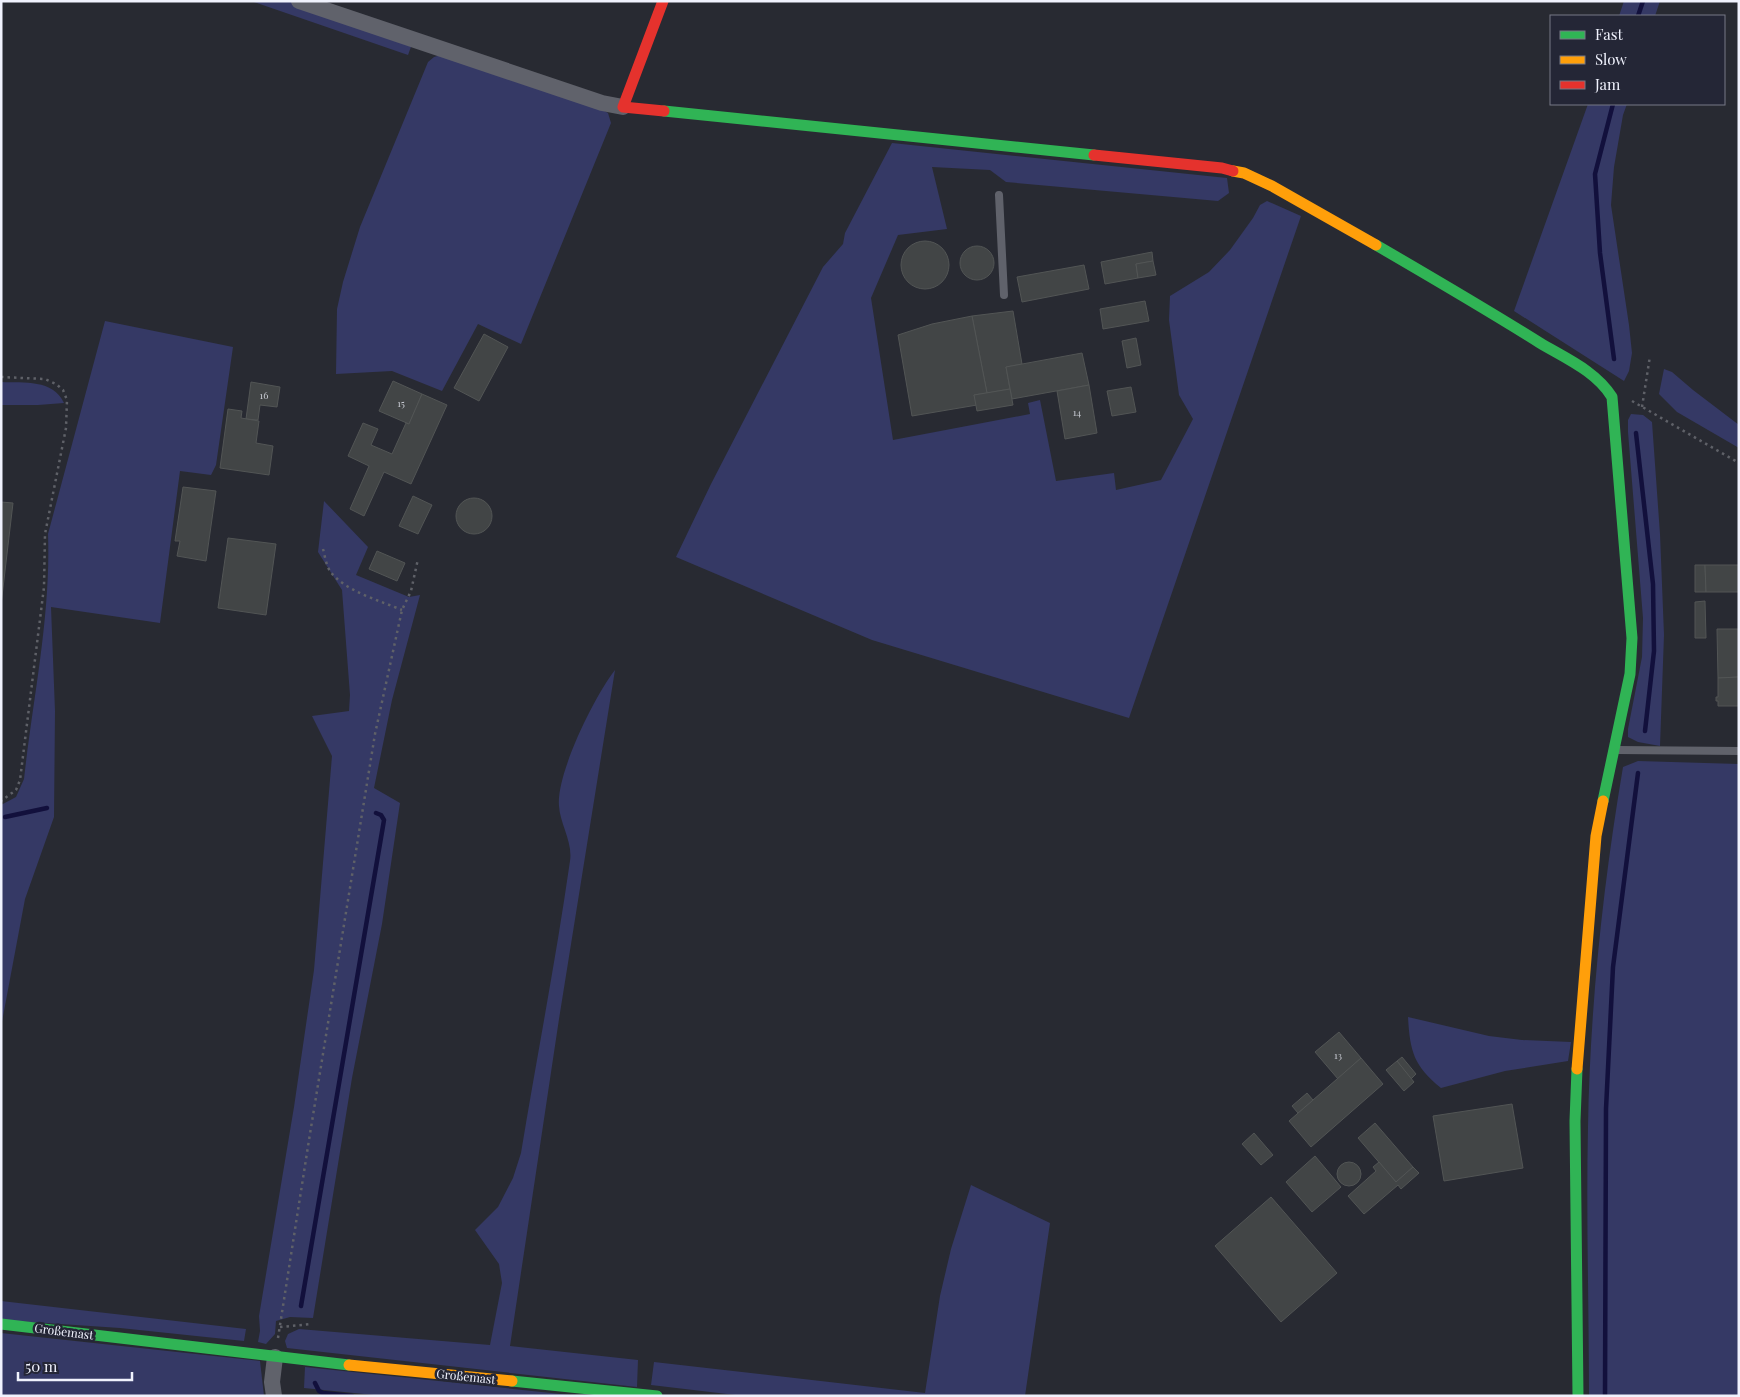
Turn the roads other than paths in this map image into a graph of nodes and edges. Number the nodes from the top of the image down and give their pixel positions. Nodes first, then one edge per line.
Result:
1 (299, 1) edge
2 (663, 1) edge
3 (623, 107) junction
4 (999, 196) dead end
5 (1004, 294) dead end
6 (1614, 750) junction
7 (1739, 751) edge
8 (1, 1324) edge
9 (275, 1357) junction
10 (274, 1396) edge
11 (657, 1396) edge
12 (1578, 1396) edge

1 - 3 street
2 - 3 street
3 - 6 street
4 - 5 lane
6 - 7 lane
6 - 12 street
8 - 9 street, Großemast
9 - 10 street
9 - 11 street, Großemast

